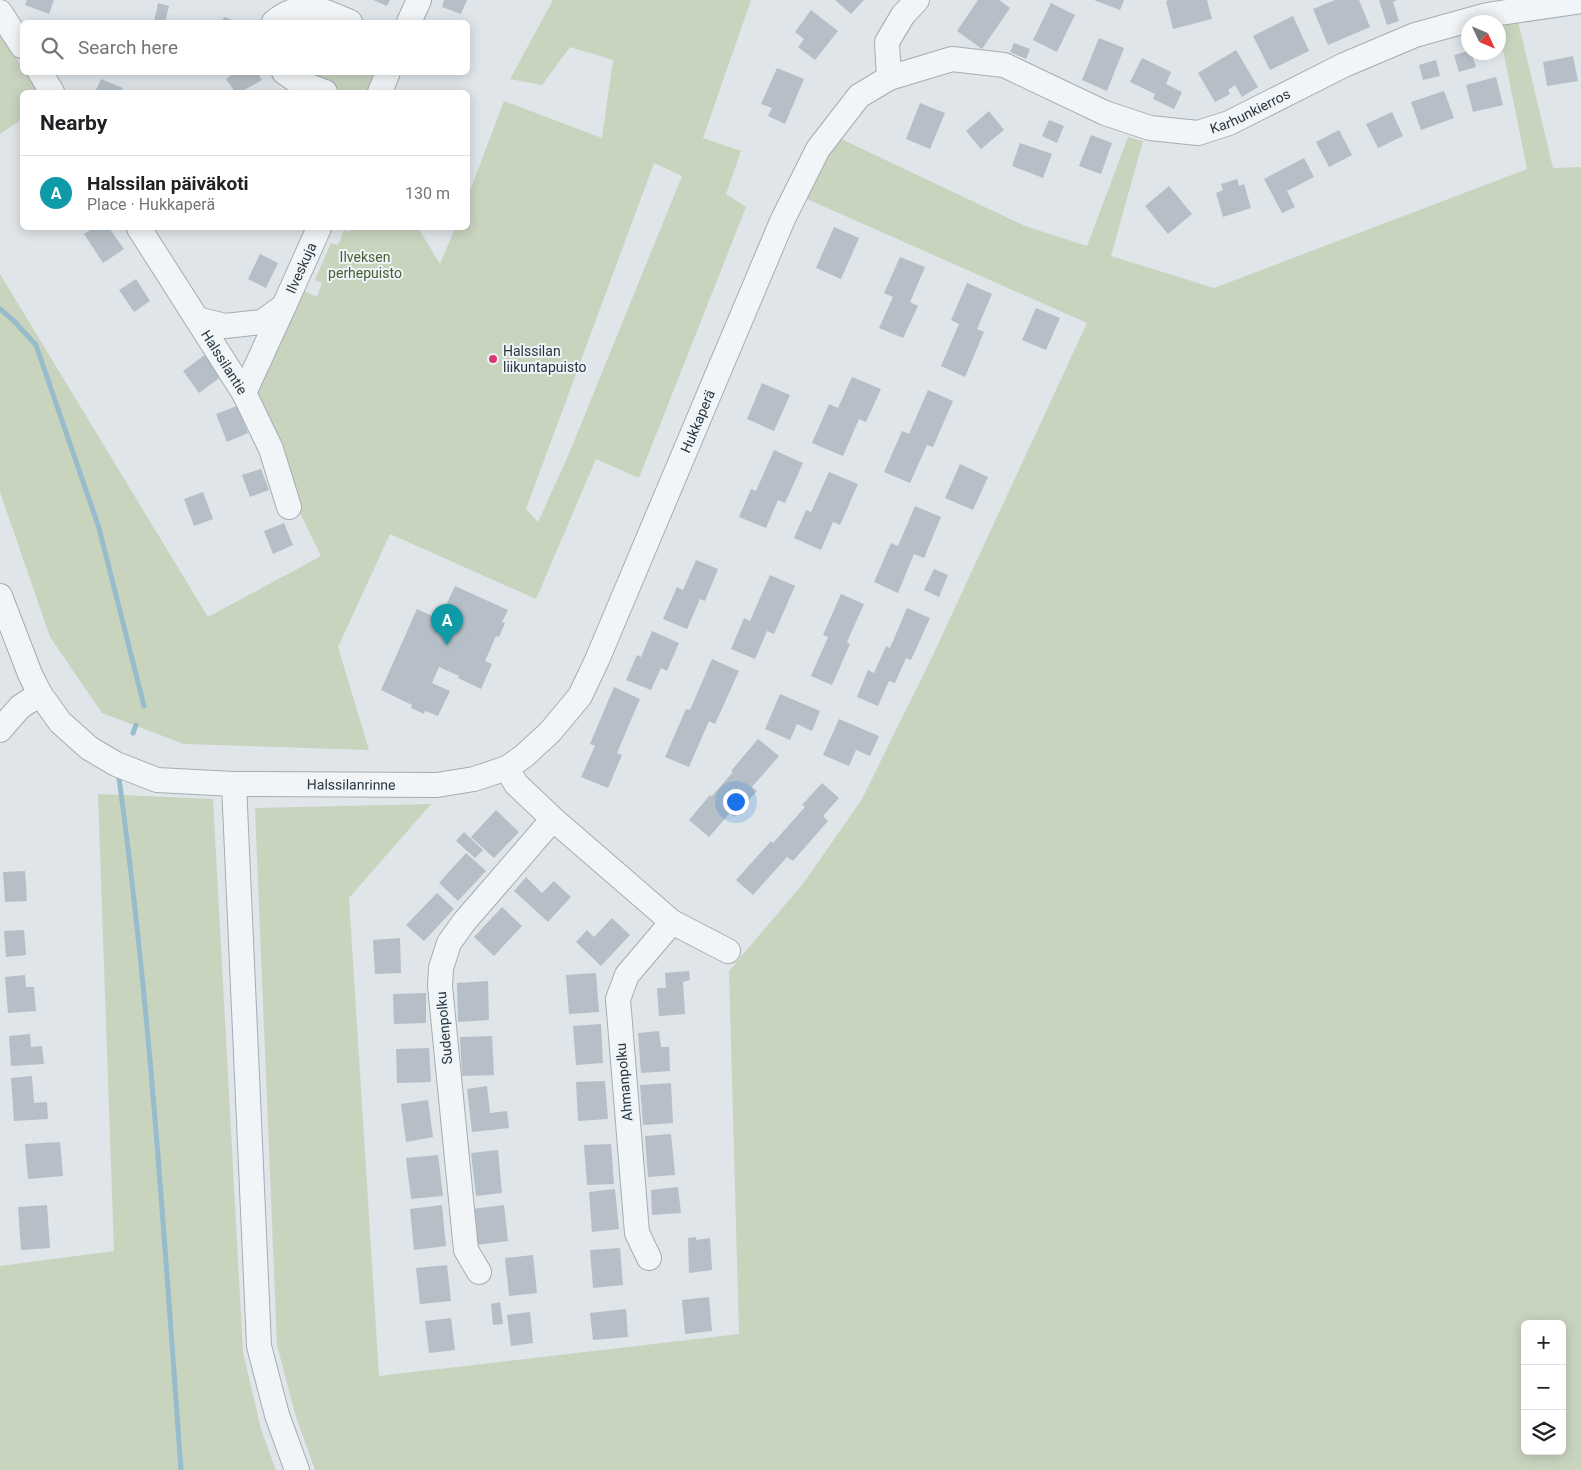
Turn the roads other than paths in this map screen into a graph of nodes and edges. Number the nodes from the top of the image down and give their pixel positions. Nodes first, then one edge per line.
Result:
1 (419, 0) edge
2 (917, 0) edge
3 (1581, 1) edge
4 (0, 12) edge
5 (276, 20) edge
6 (346, 20) edge
7 (410, 20) edge
8 (20, 43) edge
9 (42, 75) edge
10 (288, 75) edge
11 (387, 75) edge
12 (889, 78) junction
13 (51, 90) edge
14 (320, 90) edge
15 (381, 90) edge
16 (140, 230) edge
17 (318, 230) edge
18 (284, 306) junction
19 (197, 319) junction
20 (244, 393) junction
21 (289, 507) dead end
22 (0, 596) edge
23 (40, 694) junction
24 (0, 730) edge
25 (507, 768) junction
26 (234, 784) junction
27 (553, 819) junction
28 (672, 922) junction
29 (728, 951) dead end
30 (649, 1258) dead end
31 (479, 1272) dead end
32 (297, 1470) edge

1 - 7 street
2 - 12 street
3 - 12 street, Karhunkierros
4 - 8 street
5 - 6 street
9 - 13 street
10 - 14 street
11 - 15 street
12 - 25 street, Hukkaperä
16 - 19 street, Halssilantie
17 - 18 street, Ilveskuja
18 - 19 street, Ilveskuja
18 - 20 street
19 - 20 street, Halssilantie
20 - 21 street, Halssilantie
22 - 23 street, Halssilanrinne
23 - 24 street
23 - 26 street, Halssilanrinne
25 - 26 street, Halssilanrinne
25 - 27 street
26 - 32 street
27 - 28 street
27 - 31 street, Sudenpolku
28 - 29 street
28 - 30 street, Ahmanpolku

